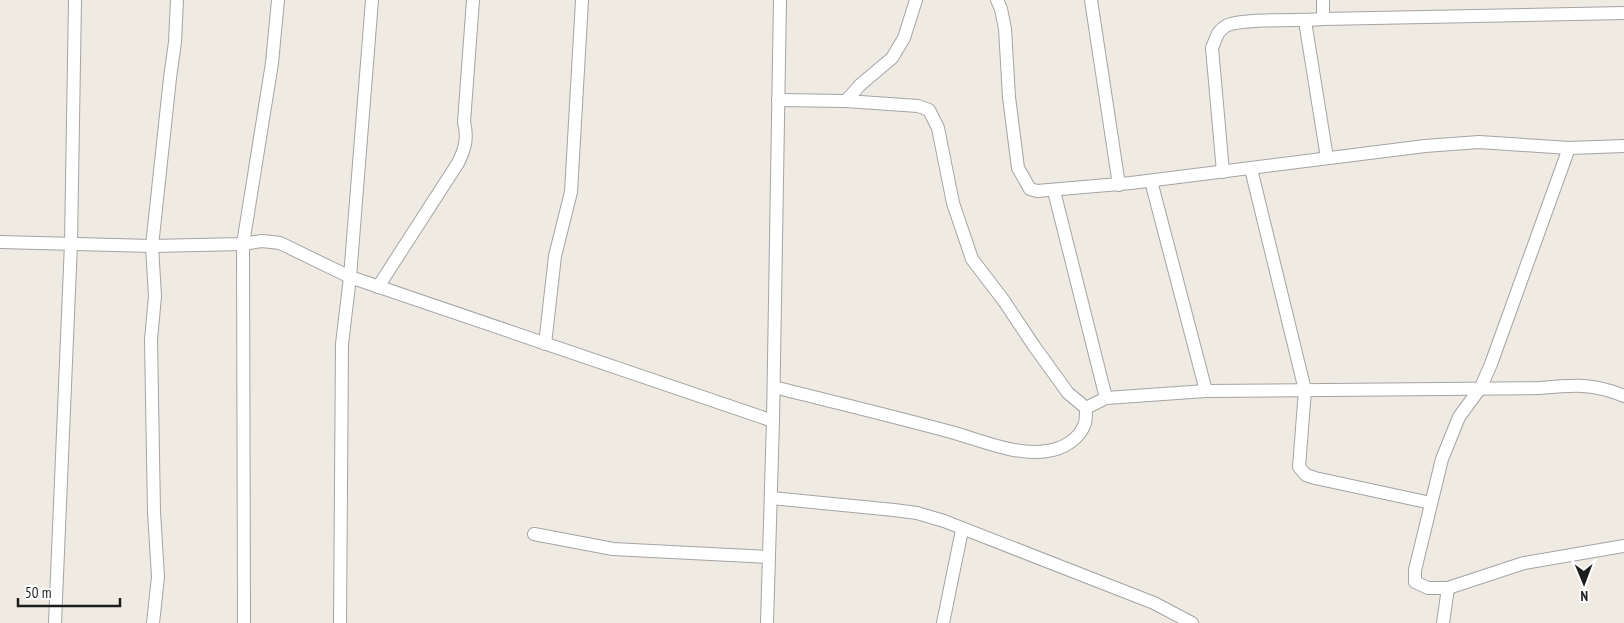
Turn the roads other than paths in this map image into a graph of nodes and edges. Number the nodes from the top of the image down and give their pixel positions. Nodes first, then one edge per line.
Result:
1 (75, 0) edge
2 (178, 0) edge
3 (278, 0) edge
4 (372, 0) edge
5 (473, 0) edge
6 (582, 0) edge
7 (780, 0) edge
8 (916, 0) edge
9 (998, 0) edge
10 (1091, 0) edge
11 (1323, 0) edge
12 (1624, 13) edge
13 (1323, 19) junction
14 (1305, 20) junction
15 (778, 100) junction
16 (846, 101) junction
17 (1624, 146) edge
18 (1569, 148) junction
19 (1327, 158) junction
20 (1251, 169) junction
21 (1223, 172) junction
22 (1151, 181) junction
23 (1119, 185) junction
24 (1054, 191) junction
25 (0, 242) edge
26 (72, 244) junction
27 (243, 244) junction
28 (152, 246) junction
29 (350, 277) junction
30 (378, 287) junction
31 (545, 344) junction
32 (774, 387) junction
33 (1481, 387) junction
34 (1306, 390) junction
35 (1206, 391) junction
36 (1624, 396) edge
37 (1106, 398) junction
38 (1086, 408) junction
39 (773, 421) junction
40 (771, 498) junction
41 (1431, 503) junction
42 (962, 530) junction
43 (534, 534) dead end
44 (1624, 546) edge
45 (770, 557) junction
46 (1448, 588) junction
47 (55, 623) edge
48 (153, 623) edge
49 (244, 623) edge
50 (340, 623) edge
51 (767, 623) edge
52 (943, 623) edge
53 (1192, 623) edge
54 (1443, 623) edge

1 - 26 street
2 - 28 street
3 - 27 street
4 - 29 street
5 - 30 street
6 - 31 street
7 - 15 street
8 - 16 street
9 - 24 street
10 - 23 street
11 - 13 street
12 - 13 street
13 - 14 street
14 - 19 street
14 - 21 street
15 - 16 street
15 - 32 street
16 - 38 street
17 - 18 street
18 - 19 street
18 - 33 street
19 - 20 street
20 - 21 street
20 - 34 street
21 - 22 street
22 - 23 street
22 - 35 street
23 - 24 street
24 - 37 street
25 - 26 street
26 - 28 street
26 - 47 street
27 - 28 street
27 - 29 street
27 - 49 street
28 - 48 street
29 - 30 street
29 - 50 street
30 - 31 street
31 - 39 street
32 - 38 street
32 - 39 street
33 - 34 street
33 - 36 street
33 - 41 street
34 - 35 street
34 - 41 street
35 - 37 street
37 - 38 street
39 - 40 street
40 - 42 street
40 - 45 street
41 - 46 street
42 - 52 street
42 - 53 street
43 - 45 street
44 - 46 street
45 - 51 street
46 - 54 street

